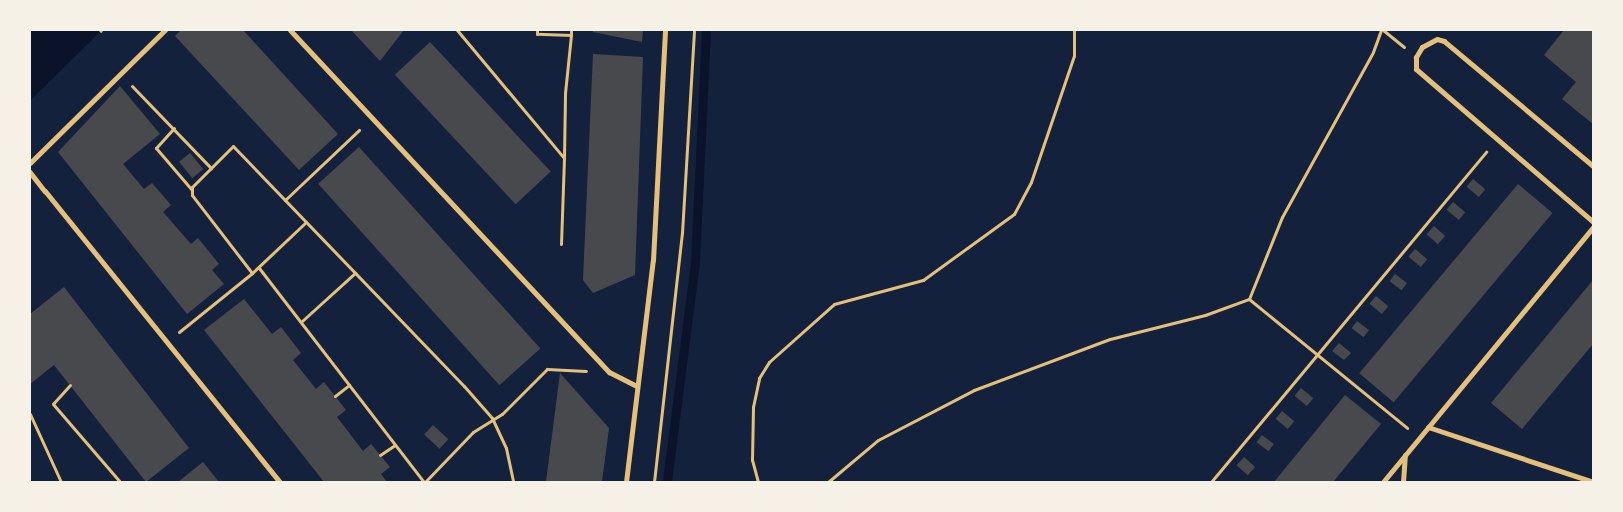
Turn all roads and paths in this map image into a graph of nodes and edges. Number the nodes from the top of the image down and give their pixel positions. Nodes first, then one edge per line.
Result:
1 (165, 30) edge
2 (290, 30) edge
3 (456, 30) edge
4 (537, 30) edge
5 (571, 30) edge
6 (665, 30) edge
7 (694, 30) edge
8 (1074, 30) edge
9 (1382, 30) edge
10 (571, 35) junction
11 (1416, 57) junction
12 (121, 75) junction
13 (372, 117) junction
14 (174, 128) junction
15 (1496, 140) junction
16 (564, 158) junction
17 (30, 163) edge
18 (1593, 166) edge
19 (212, 168) junction
20 (30, 172) edge
21 (192, 190) junction
22 (45, 191) joint
23 (285, 200) junction
24 (306, 222) junction
25 (1593, 222) edge
26 (1593, 227) edge
27 (561, 244) dead end
28 (259, 268) junction
29 (252, 273) junction
30 (355, 273) junction
31 (1249, 299) junction
32 (301, 322) junction
33 (167, 342) junction
34 (1318, 354) junction
35 (609, 372) junction
36 (70, 385) dead end
37 (350, 385) junction
38 (637, 386) junction
39 (335, 396) dead end
40 (30, 414) edge
41 (493, 420) junction
42 (1428, 427) junction
43 (1419, 438) junction
44 (395, 445) junction
45 (380, 455) dead end
46 (1405, 455) junction
47 (61, 482) edge
48 (120, 482) edge
49 (280, 482) edge
50 (425, 482) edge
51 (513, 482) edge
52 (626, 482) edge
53 (654, 482) edge
54 (758, 482) edge
55 (828, 482) edge
56 (1211, 482) edge
57 (1382, 482) edge
58 (1403, 482) edge
59 (1593, 482) edge

1 - 12 street
2 - 13 street
3 - 16 path
4 - 10 path
5 - 10 path
6 - 38 street
7 - 53 path
8 - 54 path
9 - 11 path
9 - 31 path
10 - 16 path
11 - 15 street
11 - 18 street
12 - 14 path
12 - 17 street
13 - 23 path
13 - 35 street
14 - 19 path
14 - 21 path
15 - 25 street
15 - 34 path
16 - 27 path
19 - 21 path
19 - 23 path
20 - 22 street
21 - 29 path
22 - 33 street
23 - 24 path
24 - 28 path
24 - 30 path
26 - 42 street
28 - 29 path
28 - 32 path
29 - 33 path
30 - 32 path
30 - 41 path
31 - 34 path
31 - 55 path
32 - 37 path
33 - 49 street
34 - 43 path
34 - 56 path
35 - 38 street
35 - 41 path
36 - 48 path
37 - 39 path
37 - 44 path
38 - 52 street
40 - 47 path
41 - 50 path
41 - 51 path
42 - 43 street
42 - 59 street
43 - 46 street
44 - 45 path
44 - 50 path
46 - 57 street
46 - 58 street

